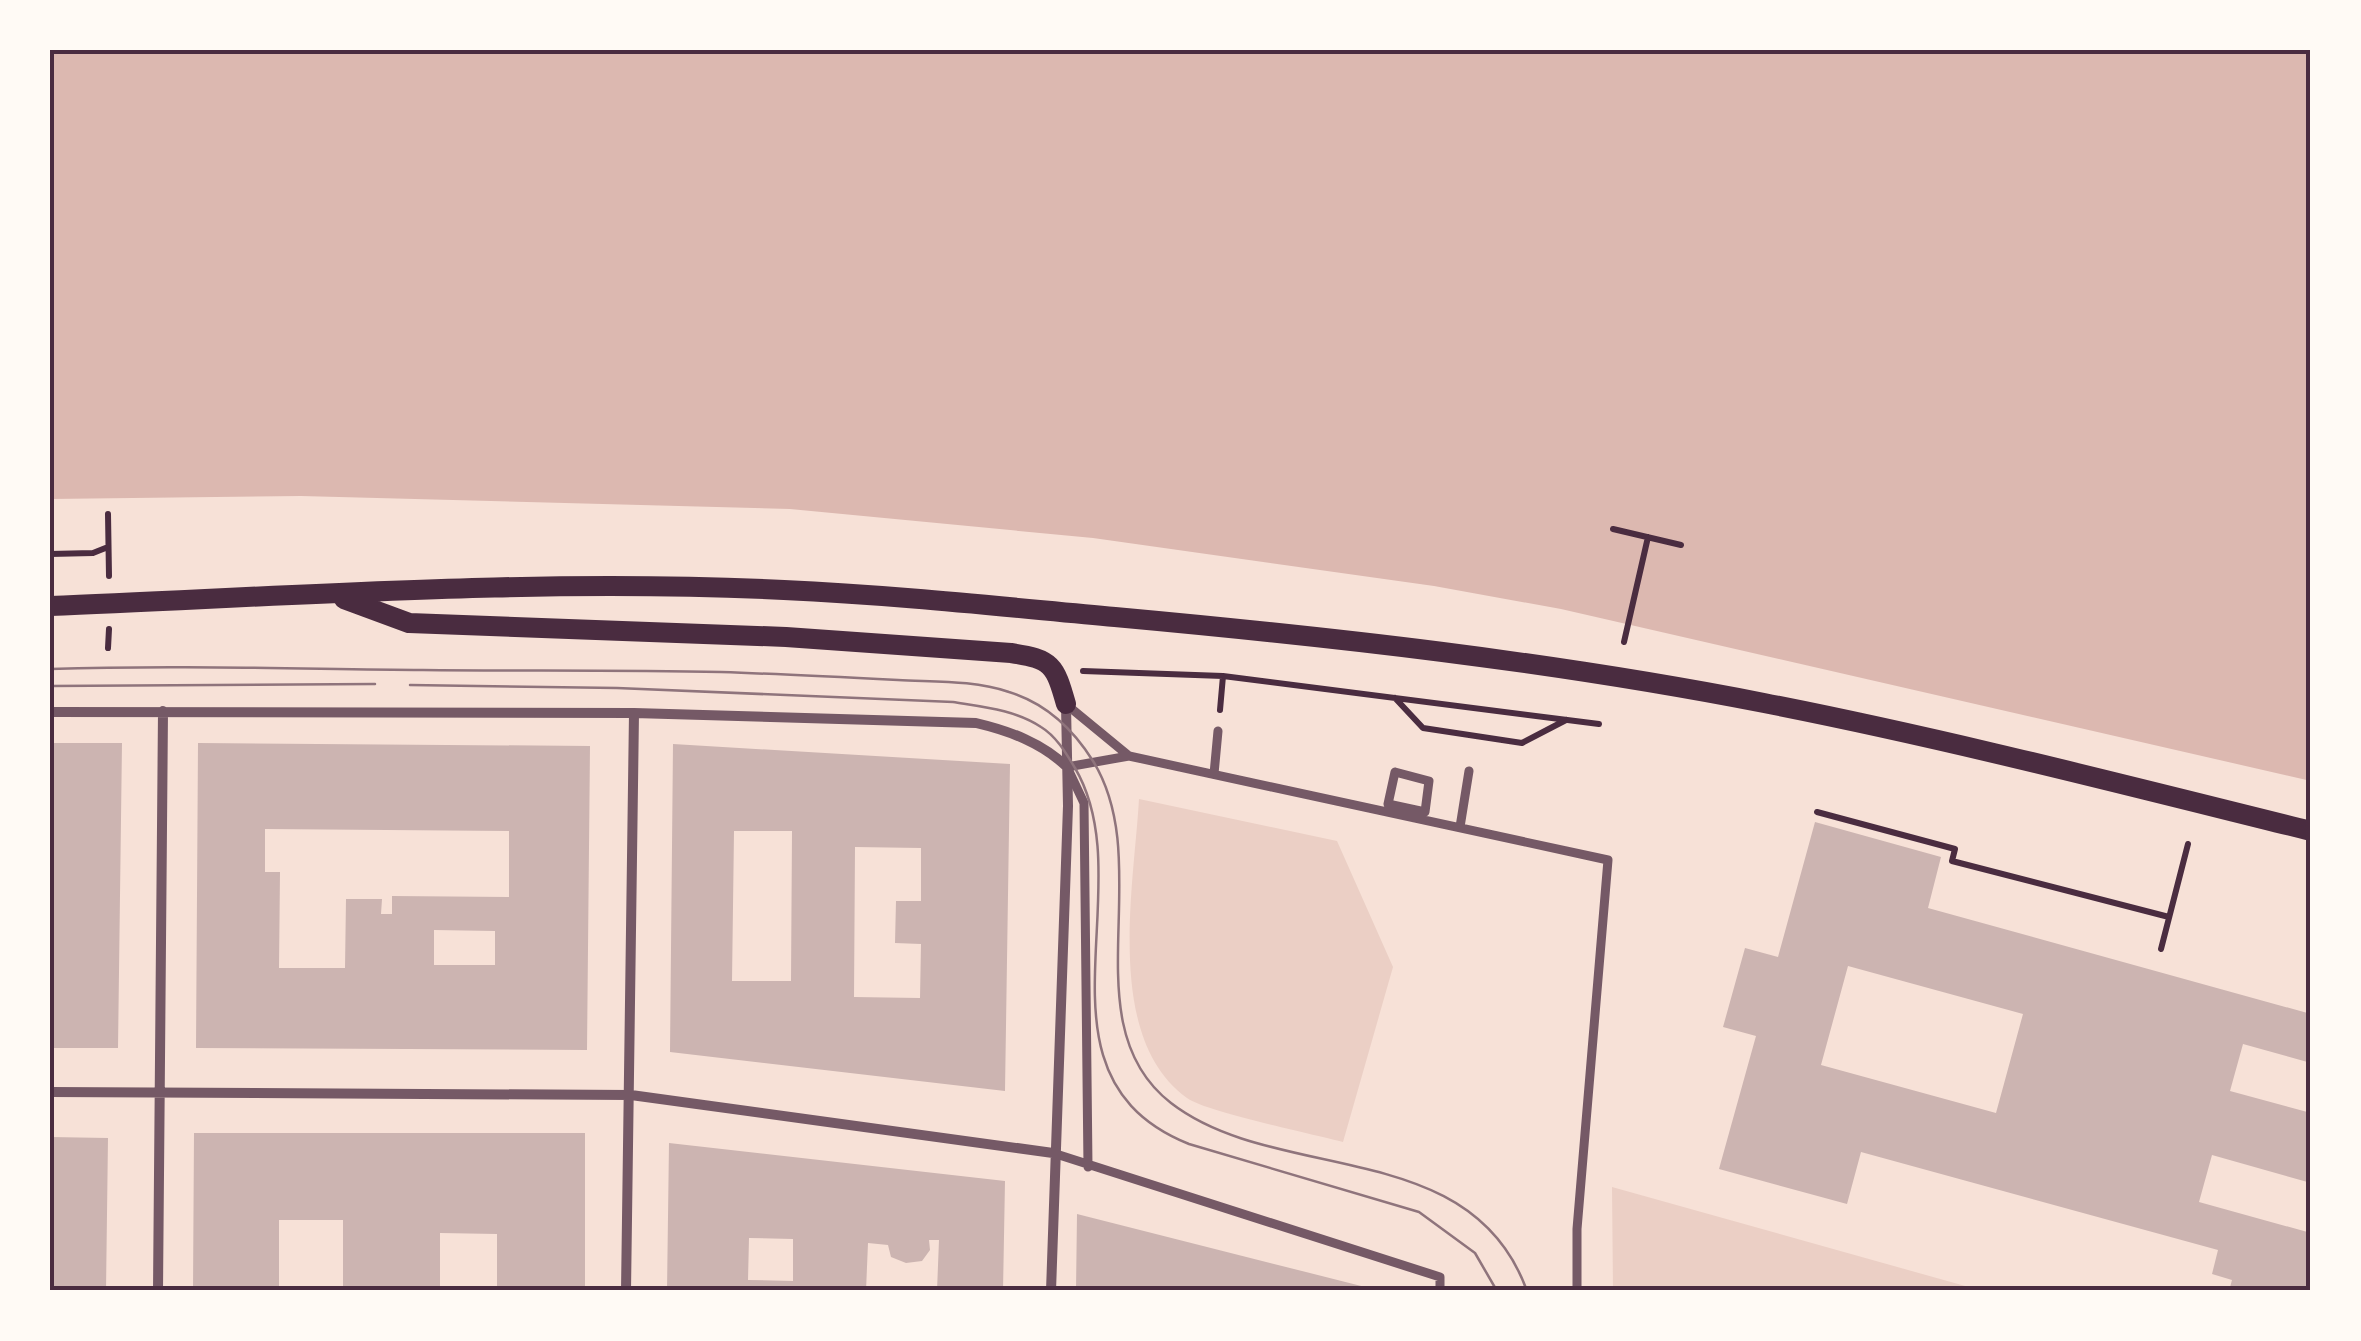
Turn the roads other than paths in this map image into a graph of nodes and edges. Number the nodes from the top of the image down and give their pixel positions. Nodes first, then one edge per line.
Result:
1 (338, 596) junction
2 (50, 606) edge
3 (1066, 704) junction
4 (164, 711) junction
5 (50, 712) edge
6 (634, 713) junction
7 (1218, 731) road end
8 (1129, 756) junction
9 (1068, 768) junction
10 (1470, 771) dead end
11 (1214, 774) junction
12 (1429, 782) joint
13 (1460, 828) junction
14 (2311, 832) edge
15 (160, 1090) junction
16 (50, 1092) edge
17 (631, 1095) junction
18 (1053, 1153) junction
19 (1088, 1166) junction
20 (158, 1291) edge
21 (626, 1291) edge
22 (1051, 1291) edge
23 (1440, 1291) edge
24 (1577, 1291) edge

1 - 2 main road
1 - 3 main road
1 - 14 main road
3 - 8 street
3 - 9 street
4 - 5 street
4 - 6 street
4 - 15 street
6 - 9 street
6 - 17 street
7 - 11 street
8 - 9 street
8 - 11 street
9 - 18 street
9 - 19 street
10 - 13 street
11 - 13 street
12 - 12 street
13 - 24 street
15 - 16 street
15 - 17 street
15 - 20 street
17 - 18 street
17 - 21 street
18 - 19 street
18 - 22 street
19 - 23 street

